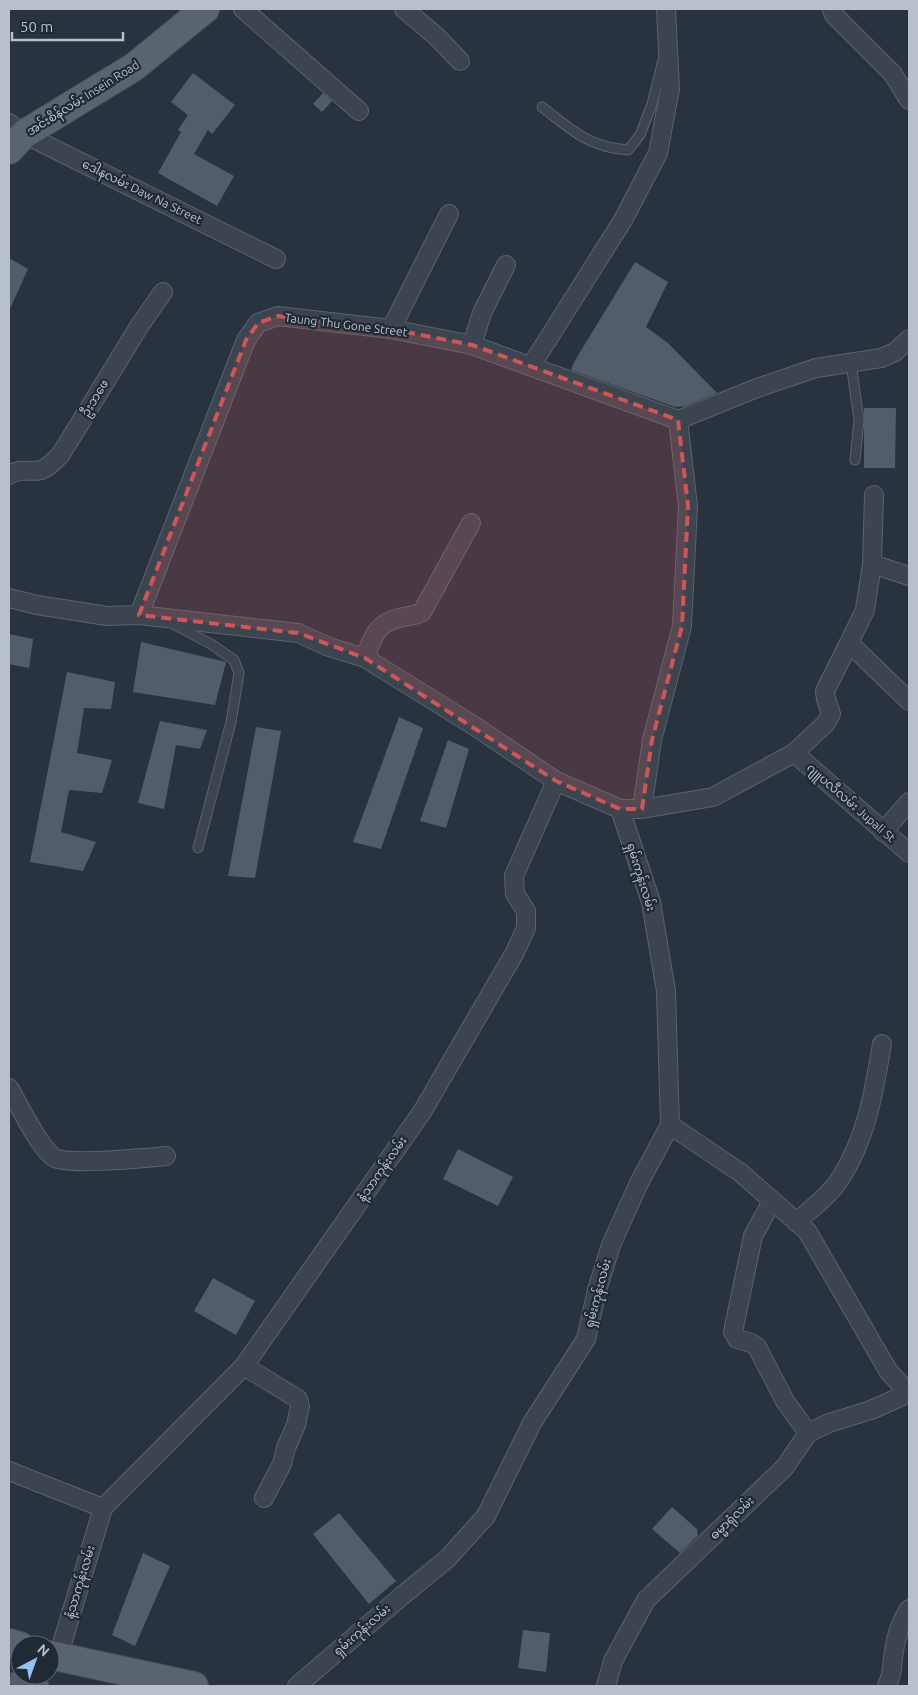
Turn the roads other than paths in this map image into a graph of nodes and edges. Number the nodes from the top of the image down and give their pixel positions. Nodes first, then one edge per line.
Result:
1 (204, 9) edge
2 (243, 9) edge
3 (404, 9) edge
4 (666, 9) edge
5 (832, 9) edge
6 (666, 45) junction
7 (460, 61) dead end
8 (909, 100) edge
9 (542, 107) dead end
10 (359, 111) dead end
11 (14, 135) edge
12 (449, 214) dead end
13 (276, 259) dead end
14 (506, 265) dead end
15 (163, 292) dead end
16 (391, 329) junction
17 (909, 339) edge
18 (472, 345) junction
19 (850, 363) junction
20 (531, 366) junction
21 (678, 420) junction
22 (855, 460) dead end
23 (9, 475) edge
24 (874, 495) dead end
25 (471, 523) dead end
26 (872, 564) junction
27 (909, 576) edge
28 (9, 598) edge
29 (139, 615) junction
30 (160, 618) junction
31 (849, 643) junction
32 (365, 658) junction
33 (909, 701) edge
34 (794, 753) junction
35 (556, 781) junction
36 (909, 802) edge
37 (620, 809) junction
38 (642, 809) junction
39 (883, 832) junction
40 (198, 848) dead end
41 (909, 853) edge
42 (882, 1044) dead end
43 (9, 1088) edge
44 (670, 1125) junction
45 (166, 1156) dead end
46 (772, 1201) junction
47 (796, 1222) junction
48 (244, 1366) junction
49 (909, 1393) edge
50 (808, 1433) junction
51 (9, 1471) edge
52 (264, 1498) dead end
53 (103, 1508) junction
54 (909, 1609) edge
55 (60, 1638) edge
56 (60, 1657) edge
57 (194, 1686) edge
58 (297, 1686) edge
59 (606, 1686) edge
60 (887, 1686) edge

1 - 11 main road, အင်းစိန်လမ်း Insein Road
2 - 10 street
3 - 7 street
4 - 6 street
5 - 8 street
6 - 9 lane
6 - 20 street
11 - 13 street, ဒေါနလမ်း Daw Na Street
12 - 16 street
14 - 18 street
15 - 23 street, ဦးဘဖေ
16 - 18 street, Taung Thu Gone Street
16 - 29 street, Taung Thu Gone Street
17 - 19 street
18 - 20 street, Taung Thu Gone Street
19 - 21 street
19 - 22 lane
20 - 21 street, Taung Thu Gone Street
21 - 38 street
24 - 26 street
25 - 32 street
26 - 27 street
26 - 31 street
28 - 29 street
29 - 30 street
30 - 32 street
30 - 40 lane
31 - 33 street
31 - 34 street
32 - 35 street
34 - 38 street
34 - 39 street, ဂျူပလီလမ်း Jupali St
35 - 37 street
35 - 48 street, နံ့သာကုန်းလမ်း
36 - 39 street
37 - 38 street
37 - 44 street, ရှမ်းကုန်းလမ်း
39 - 41 street, ဂျူပလီလမ်း Jupali St
42 - 47 street
43 - 45 street
44 - 46 street
44 - 58 street, ရှမ်းကုန်းလမ်း
46 - 47 street
46 - 50 street
47 - 49 street
48 - 52 street
48 - 53 street, နံ့သာကုန်းလမ်း
49 - 50 street
50 - 59 street, ဓမ္မာရုံလမ်း
51 - 53 street
53 - 55 street, နံ့သာကုန်းလမ်း
54 - 60 street
56 - 57 main road

